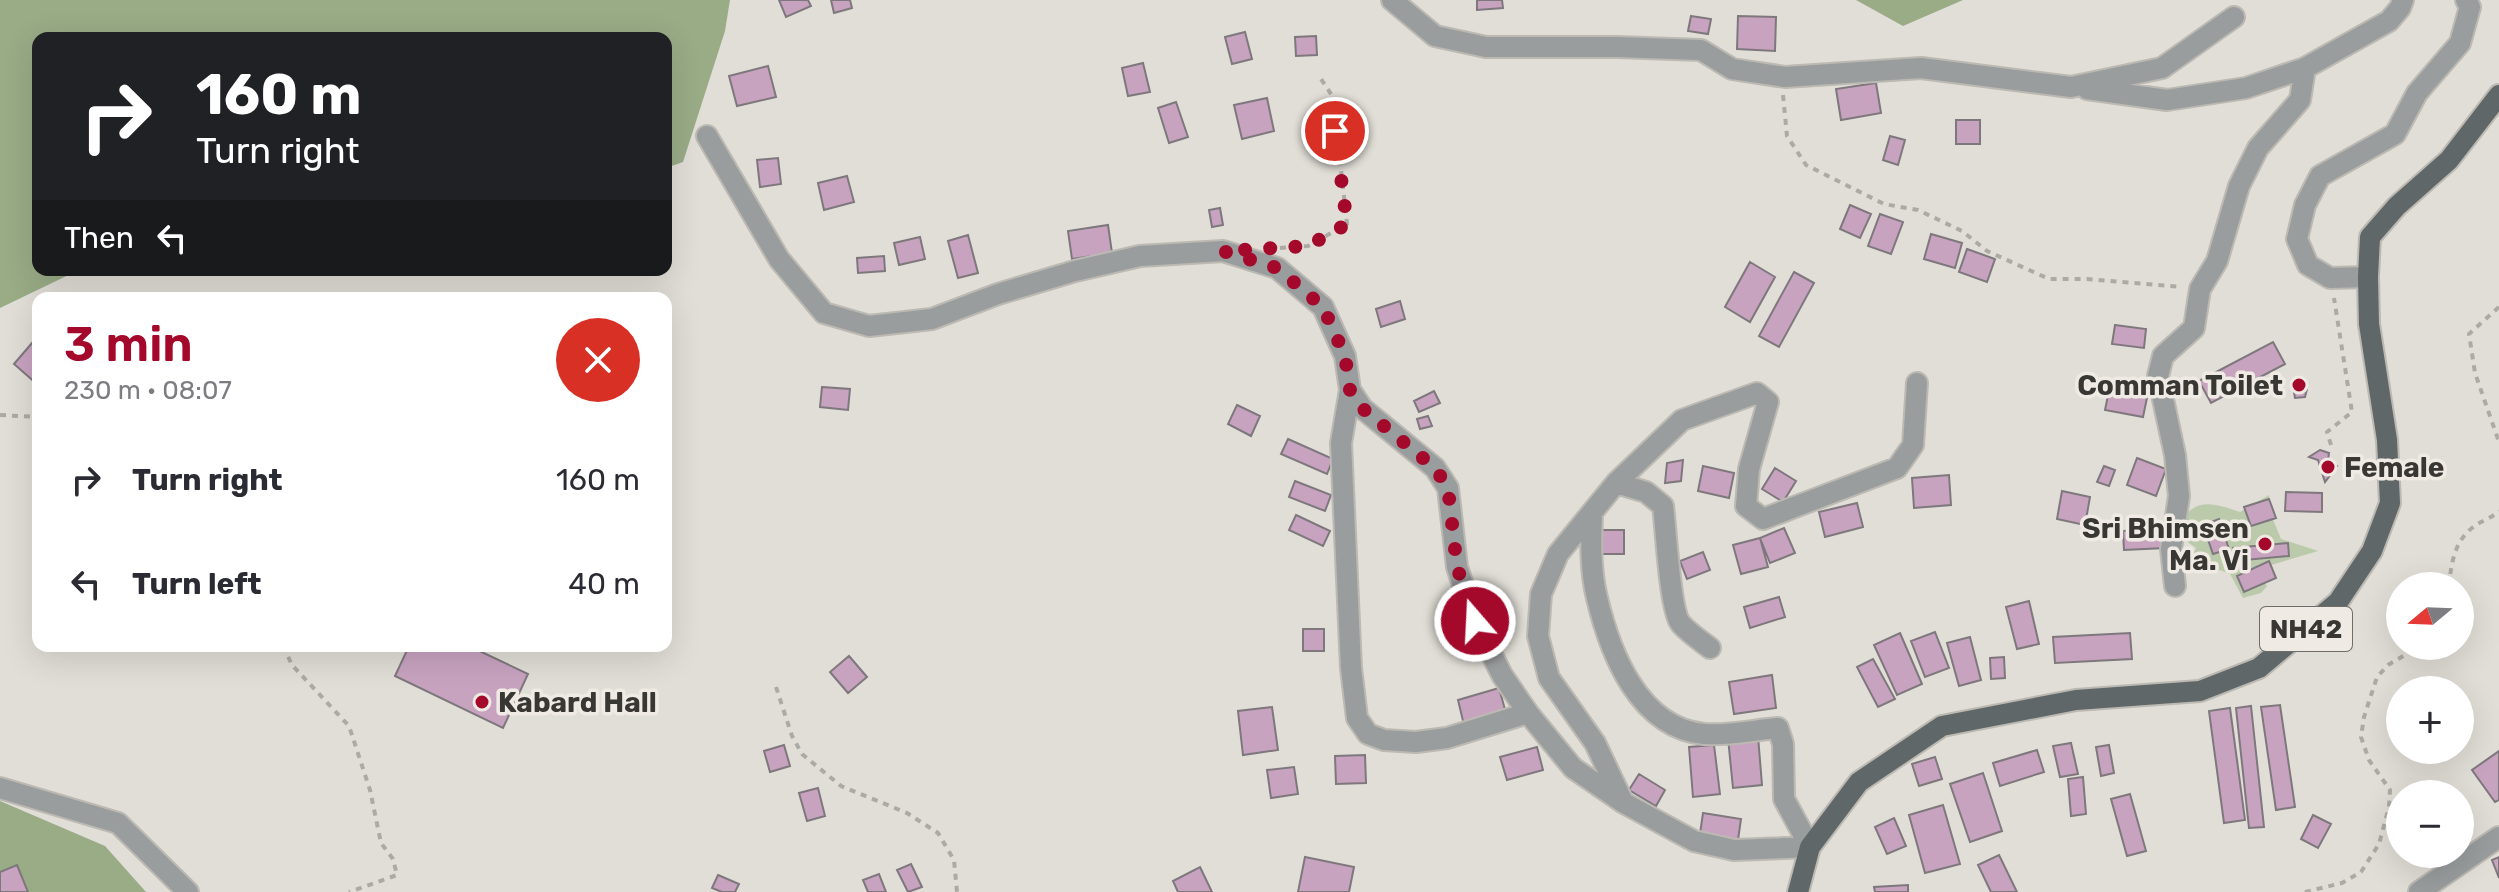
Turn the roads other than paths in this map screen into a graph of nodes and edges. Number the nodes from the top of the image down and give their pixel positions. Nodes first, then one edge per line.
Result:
1 (1392, 0) edge
2 (2403, 0) edge
3 (2466, 0) edge
4 (2234, 17) dead end
5 (2305, 68) junction
6 (2071, 87) junction
7 (2499, 95) edge
8 (707, 136) dead end
9 (2368, 277) junction
10 (1917, 383) dead end
11 (1350, 390) junction
12 (1616, 483) junction
13 (1592, 513) junction
14 (2175, 586) dead end
15 (1710, 648) dead end
16 (1528, 713) junction
17 (0, 788) edge
18 (1624, 803) junction
19 (2499, 837) edge
20 (1810, 847) junction
21 (188, 892) edge
22 (1798, 892) edge
23 (2419, 892) edge

1 - 6 street
2 - 5 street
3 - 9 street
4 - 6 street
5 - 6 street
5 - 14 street
7 - 9 main road, NH42
8 - 11 street
9 - 20 main road, NH42
10 - 12 street
11 - 16 street
11 - 16 street
12 - 13 street
12 - 15 street
13 - 18 street
13 - 20 street
16 - 18 street
17 - 21 street
18 - 20 street
19 - 23 street
20 - 22 main road, NH42

